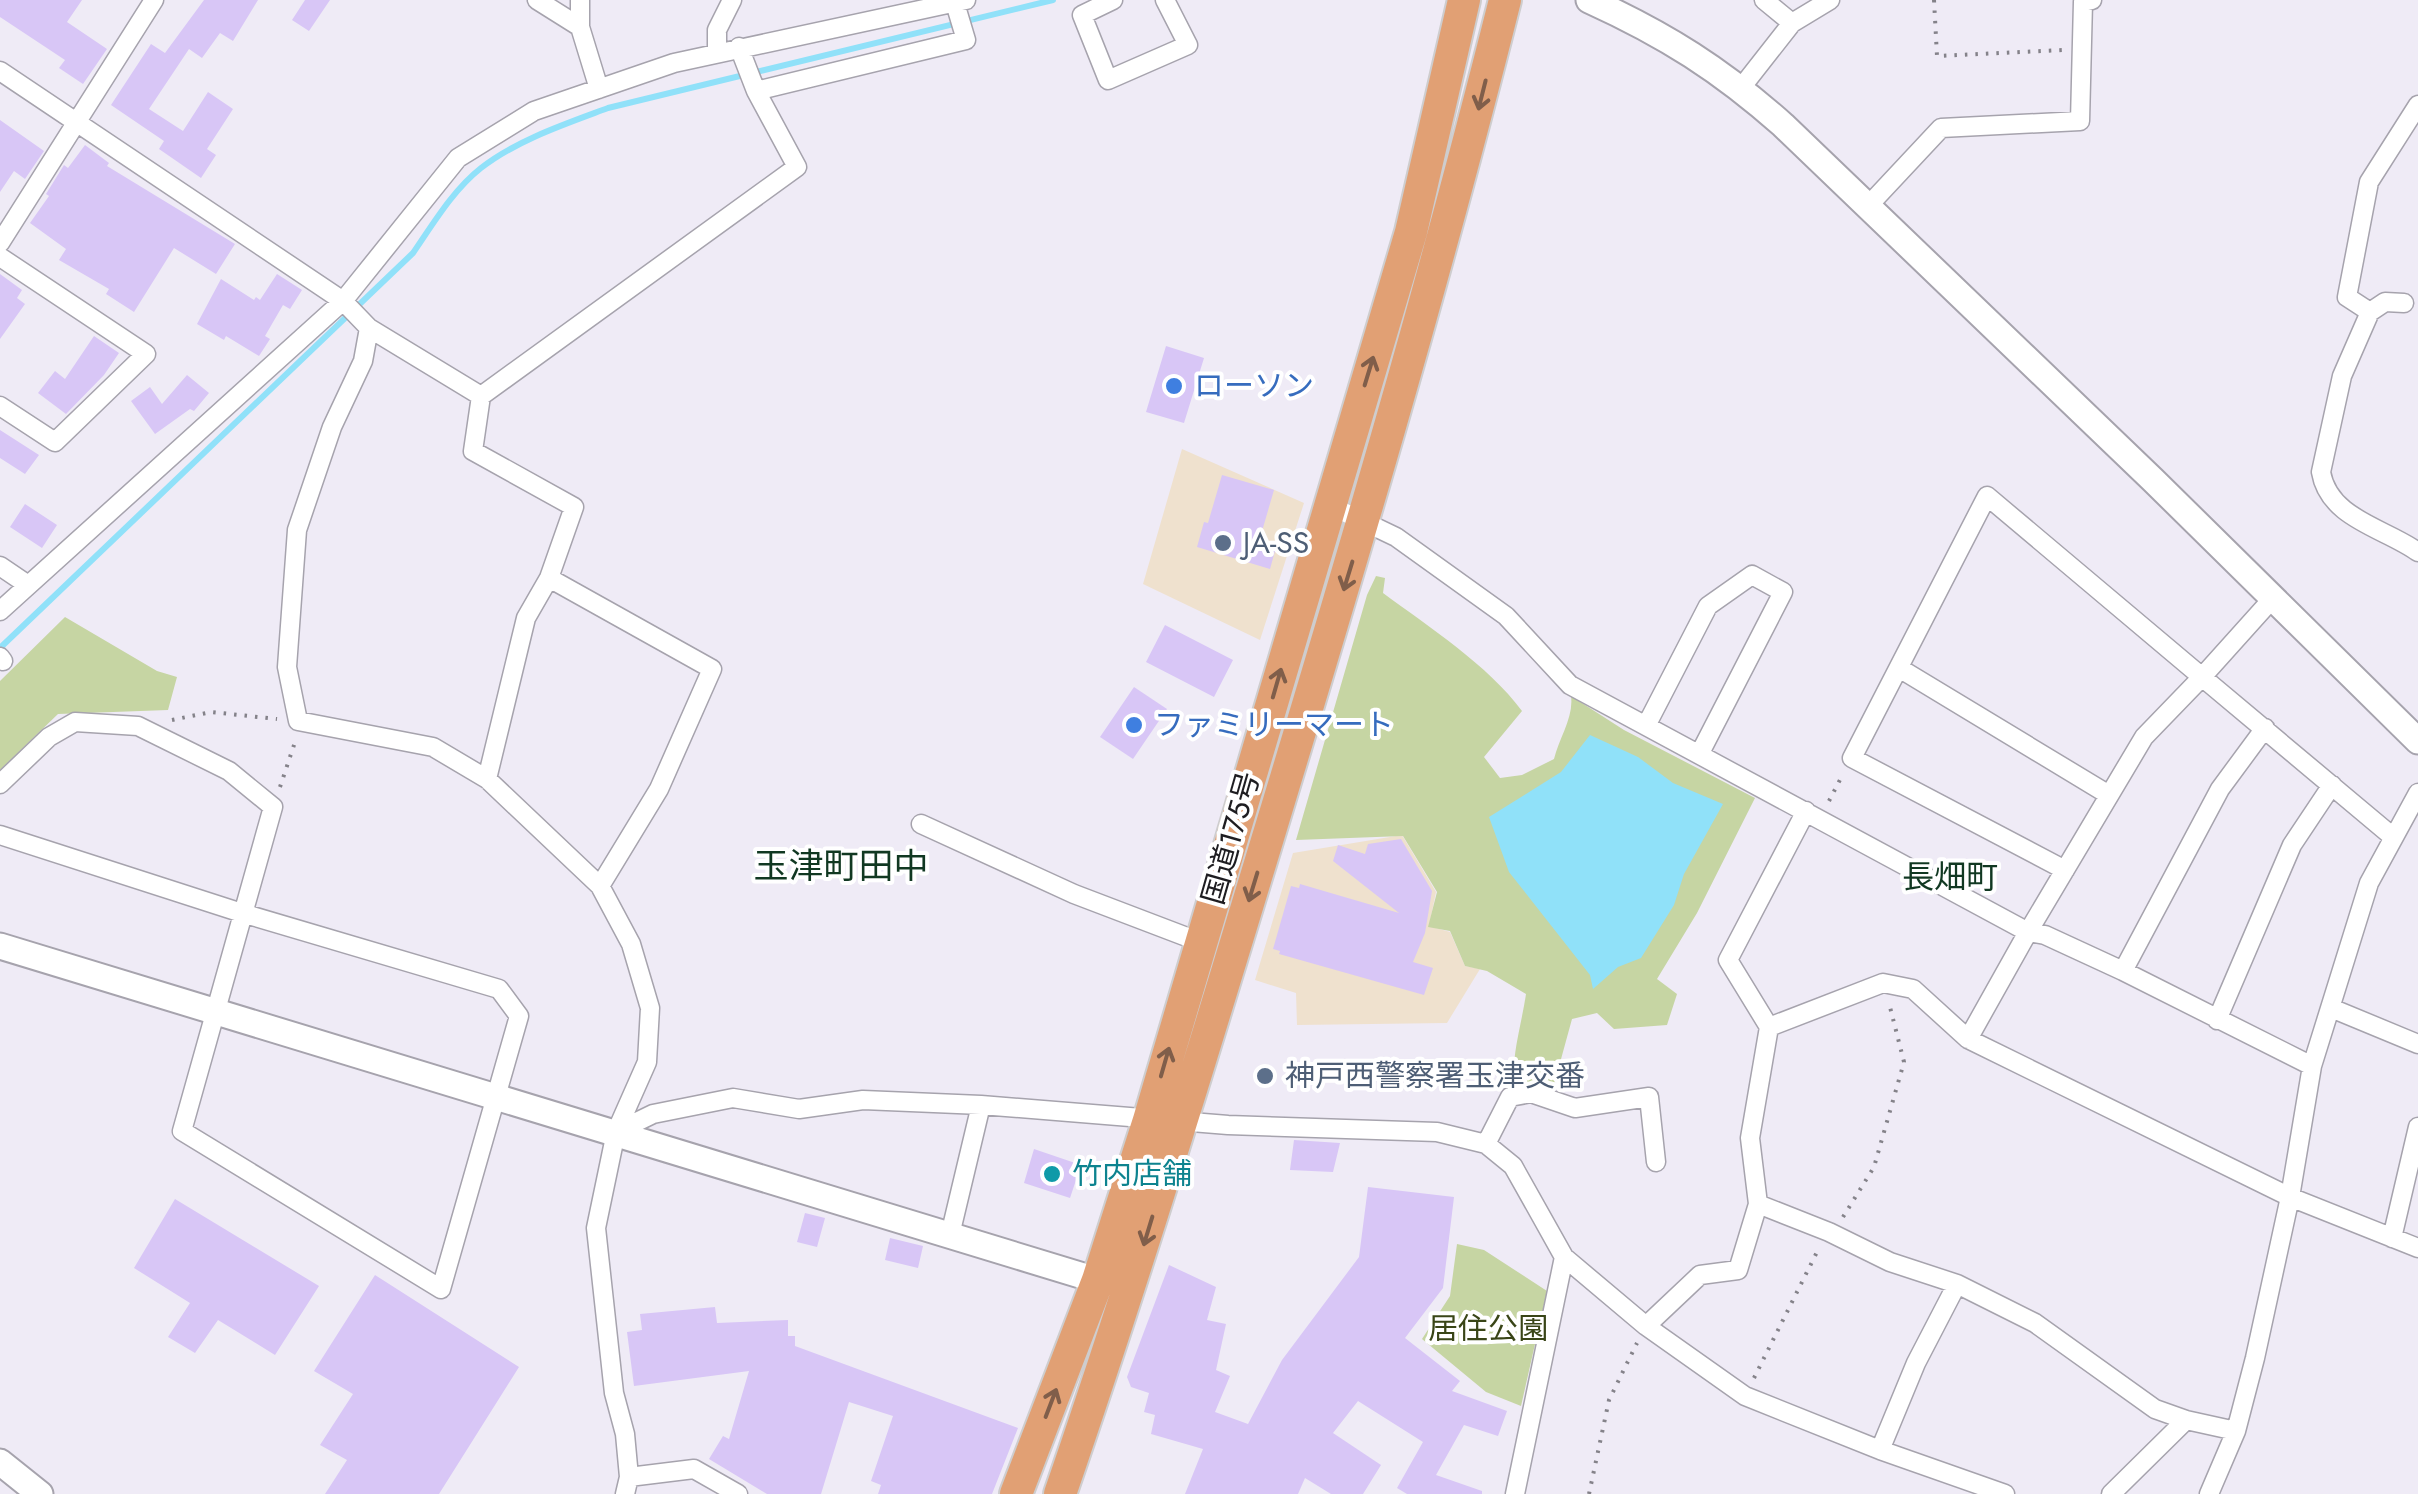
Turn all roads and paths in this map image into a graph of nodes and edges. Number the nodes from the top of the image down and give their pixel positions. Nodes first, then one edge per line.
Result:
1 (154, 0) edge
2 (537, 0) edge
3 (580, 0) edge
4 (732, 0) edge
5 (1112, 0) edge
6 (1165, 0) edge
7 (1464, 0) edge
8 (1506, 0) edge
9 (1590, 0) edge
10 (1764, 0) edge
11 (1830, 0) edge
12 (1934, 0) edge
13 (2092, 0) edge
14 (960, 2) edge
15 (1079, 8) edge
16 (1792, 23) junction
17 (580, 27) junction
18 (739, 48) junction
19 (2082, 49) junction
20 (717, 53) junction
21 (0, 71) edge
22 (1741, 88) junction
23 (600, 89) junction
24 (756, 91) junction
25 (2418, 105) edge
26 (78, 123) junction
27 (1868, 206) junction
28 (0, 243) edge
29 (0, 257) edge
30 (343, 302) junction
31 (2404, 303) dead end
32 (2370, 312) junction
33 (369, 328) junction
34 (481, 396) junction
35 (0, 406) edge
36 (1329, 505) junction
37 (1364, 520) junction
38 (2418, 552) edge
39 (0, 566) edge
40 (549, 578) junction
41 (28, 585) junction
42 (2273, 598) junction
43 (0, 611) edge
44 (1899, 668) junction
45 (2202, 677) junction
46 (298, 721) junction
47 (1647, 724) junction
48 (138, 726) junction
49 (2264, 728) junction
50 (2418, 741) edge
51 (1700, 753) junction
52 (1852, 758) junction
53 (487, 779) junction
54 (0, 784) edge
55 (2332, 785) junction
56 (2418, 793) edge
57 (2109, 795) junction
58 (273, 806) junction
59 (1813, 815) junction
60 (921, 824) dead end
61 (0, 835) edge
62 (2393, 837) junction
63 (2065, 870) junction
64 (600, 886) junction
65 (242, 912) junction
66 (2028, 932) junction
67 (1200, 942) junction
68 (0, 946) edge
69 (2123, 971) junction
70 (1884, 983) junction
71 (2330, 1008) junction
72 (216, 1012) junction
73 (2217, 1020) junction
74 (1769, 1028) junction
75 (1968, 1039) junction
76 (2418, 1044) edge
77 (2312, 1066) junction
78 (498, 1096) junction
79 (981, 1105) junction
80 (1149, 1120) junction
81 (1182, 1120) junction
82 (2418, 1127) edge
83 (616, 1132) junction
84 (1486, 1144) junction
85 (1656, 1162) dead end
86 (2290, 1197) junction
87 (1758, 1204) junction
88 (1829, 1232) junction
89 (950, 1235) junction
90 (2392, 1238) junction
91 (2418, 1248) edge
92 (1564, 1257) junction
93 (1098, 1280) junction
94 (1957, 1284) junction
95 (1130, 1291) junction
96 (1646, 1326) junction
97 (1744, 1396) junction
98 (2186, 1420) junction
99 (2236, 1431) junction
100 (1880, 1450) junction
101 (0, 1462) edge
102 (627, 1486) edge
103 (40, 1494) edge
104 (738, 1494) edge
105 (1016, 1494) edge
106 (1060, 1494) edge
107 (1515, 1494) edge
108 (1590, 1494) edge
109 (2005, 1494) edge
110 (2111, 1494) edge
111 (2208, 1494) edge

1 - 26 street
2 - 17 street
3 - 17 street
4 - 20 street
5 - 15 street
6 - 15 street
36 -> 7 highway, 国道175号
8 -> 37 highway, 国道175号
9 - 22 street
10 - 16 street
11 - 16 street
12 - 19 path
13 - 19 street
14 - 18 street
14 - 24 street
16 - 22 street
17 - 23 street
18 - 20 street
18 - 24 street
19 - 27 street
20 - 23 street
21 - 26 street
22 - 27 street
23 - 30 street
24 - 34 street
25 - 32 street
26 - 28 street
26 - 30 street
27 - 42 street
29 - 35 street
30 - 33 street
30 - 41 street
31 - 32 street
32 - 38 street
33 - 34 street
33 - 46 street
34 - 40 street
36 - 37 street
67 -> 36 highway, 国道175号
37 - 47 street
37 -> 81 highway, 国道175号
39 - 41 street
40 - 53 street
40 - 64 street
41 - 43 street
42 - 45 street
42 - 50 street
44 - 45 street
44 - 52 street
44 - 57 street
45 - 49 street
45 - 57 street
46 - 48 path
46 - 53 street
46 - 58 path
47 - 51 street
47 - 51 street
48 - 54 street
48 - 58 street
49 - 55 street
49 - 69 street
51 - 59 street
52 - 59 path
52 - 63 street
53 - 64 street
55 - 62 street
55 - 73 street
56 - 62 street
57 - 63 street
58 - 65 street
59 - 66 street
59 - 74 street
60 - 67 street
61 - 65 street
62 - 71 street
63 - 66 street
64 - 83 street
65 - 72 street
65 - 78 street
66 - 69 street
66 - 75 street
80 -> 67 highway, 国道175号
68 - 72 street
69 - 73 street
70 - 74 street
70 - 75 street
70 - 88 path
71 - 76 street
71 - 77 street
72 - 78 street
72 - 78 street
73 - 77 street
74 - 87 street
75 - 86 street
77 - 86 street
78 - 83 street
79 - 80 street
79 - 83 street
79 - 89 street
80 - 81 street
80 - 93 highway, 国道175号
81 - 84 street
81 -> 95 highway, 国道175号
82 - 90 street
83 - 89 street
83 - 102 street
84 - 85 street
84 - 92 street
86 - 90 street
86 - 99 street
87 - 88 street
87 - 96 street
88 - 94 street
88 - 97 path
89 - 93 street
90 - 91 street
92 - 96 street
92 - 107 street
93 - 95 street
105 -> 93 highway, 国道175号
94 - 98 street
94 - 100 street
95 - 106 highway, 国道175号
96 - 97 street
96 - 108 path
97 - 100 street
98 - 99 street
98 - 110 street
99 - 111 street
100 - 109 street
101 - 103 street
102 - 104 street

